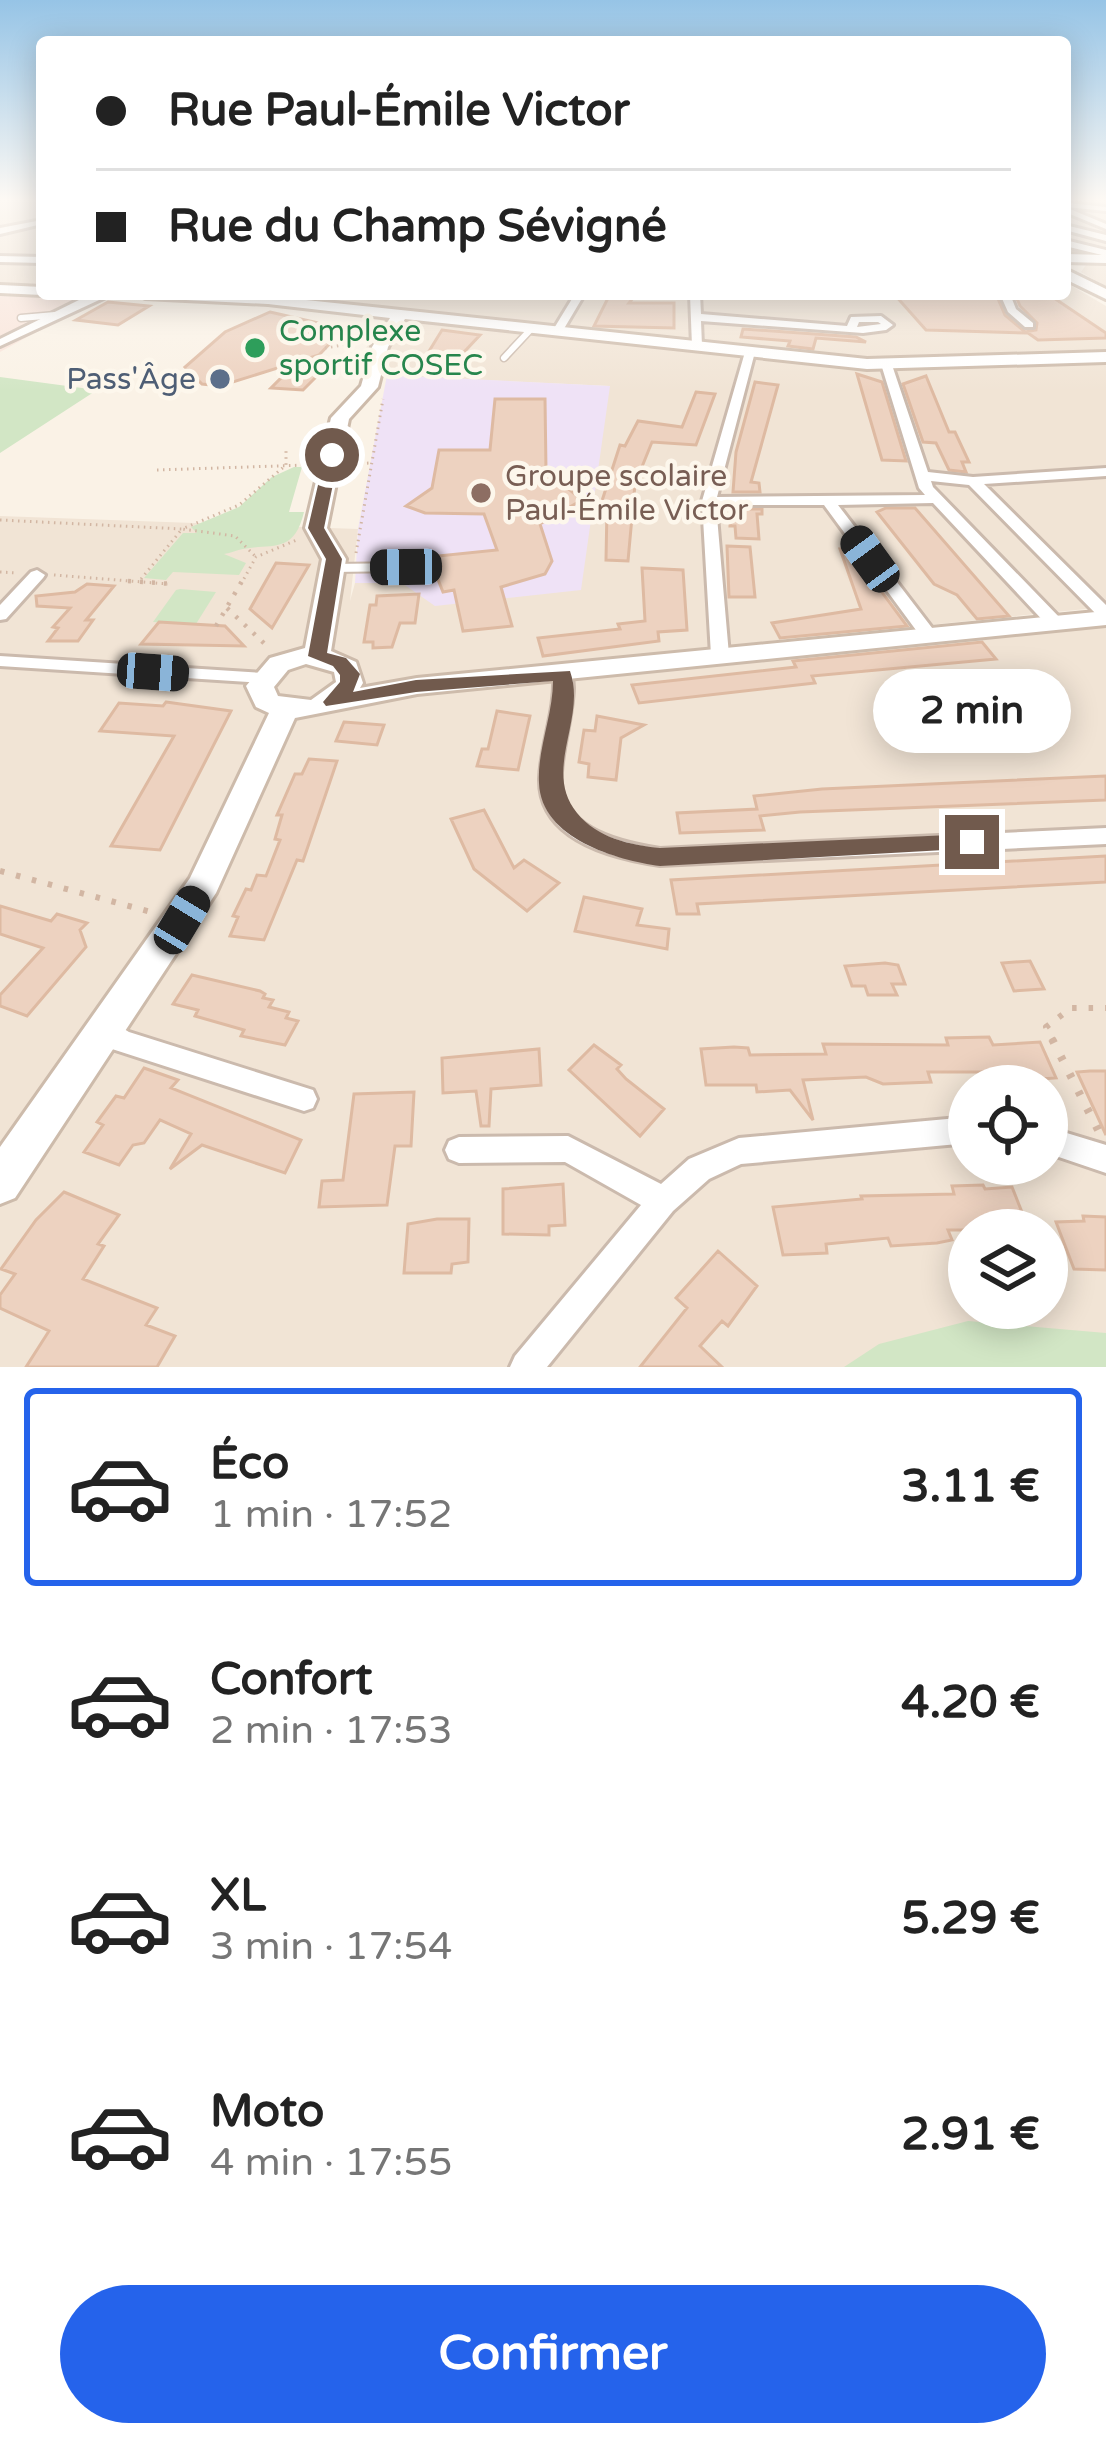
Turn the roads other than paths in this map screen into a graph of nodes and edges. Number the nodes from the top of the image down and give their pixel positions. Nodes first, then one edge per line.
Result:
1 (1071, 274) edge
2 (0, 289) edge
3 (36, 290) edge
4 (1106, 295) edge
5 (92, 300) edge
6 (294, 300) edge
7 (576, 300) edge
8 (695, 300) edge
9 (1008, 300) edge
10 (400, 314) junction
11 (55, 315) junction
12 (694, 317) junction
13 (21, 318) dead end
14 (1029, 326) dead end
15 (532, 328) junction
16 (851, 329) dead end
17 (558, 330) junction
18 (0, 344) edge
19 (697, 346) junction
20 (750, 352) junction
21 (1106, 357) edge
22 (504, 358) dead end
23 (887, 364) junction
24 (1106, 472) edge
25 (974, 482) junction
26 (939, 491) junction
27 (709, 501) junction
28 (828, 501) junction
29 (406, 567) dead end
30 (333, 568) junction
31 (37, 575) road end
32 (0, 615) edge
33 (1106, 616) edge
34 (1055, 623) junction
35 (930, 637) junction
36 (720, 655) junction
37 (317, 656) junction
38 (0, 662) edge
39 (261, 668) junction
40 (350, 674) junction
41 (563, 675) junction
42 (416, 686) junction
43 (333, 702) junction
44 (285, 710) junction
45 (1106, 836) edge
46 (107, 1030) junction
47 (304, 1100) dead end
48 (948, 1132) edge
49 (1068, 1147) edge
50 (459, 1150) dead end
51 (1106, 1159) edge
52 (0, 1183) edge
53 (663, 1201) junction
54 (526, 1367) edge

1 - 4 street
2 - 3 street
5 - 11 street
6 - 10 street
7 - 17 street
8 - 12 street
9 - 14 street
10 - 15 street
10 - 30 street
11 - 13 lane
11 - 18 street
12 - 16 street
12 - 19 street
15 - 17 street
15 - 22 lane
17 - 19 street
19 - 20 street
20 - 23 street
20 - 27 street
21 - 23 street
23 - 26 street
24 - 25 street
25 - 26 street
25 - 33 street
26 - 28 street
26 - 34 street
27 - 28 street
27 - 36 street
28 - 35 street
29 - 30 lane
30 - 37 street
31 - 32 street
33 - 34 street
34 - 35 street
35 - 36 street
36 - 41 street
37 - 39 street
37 - 40 street
38 - 39 street
39 - 44 street
40 - 42 street
40 - 43 street
41 - 42 street
41 - 45 street
42 - 43 street
43 - 44 street
44 - 46 street
46 - 47 street
46 - 52 street
48 - 53 street
49 - 51 street
50 - 53 street
53 - 54 street

